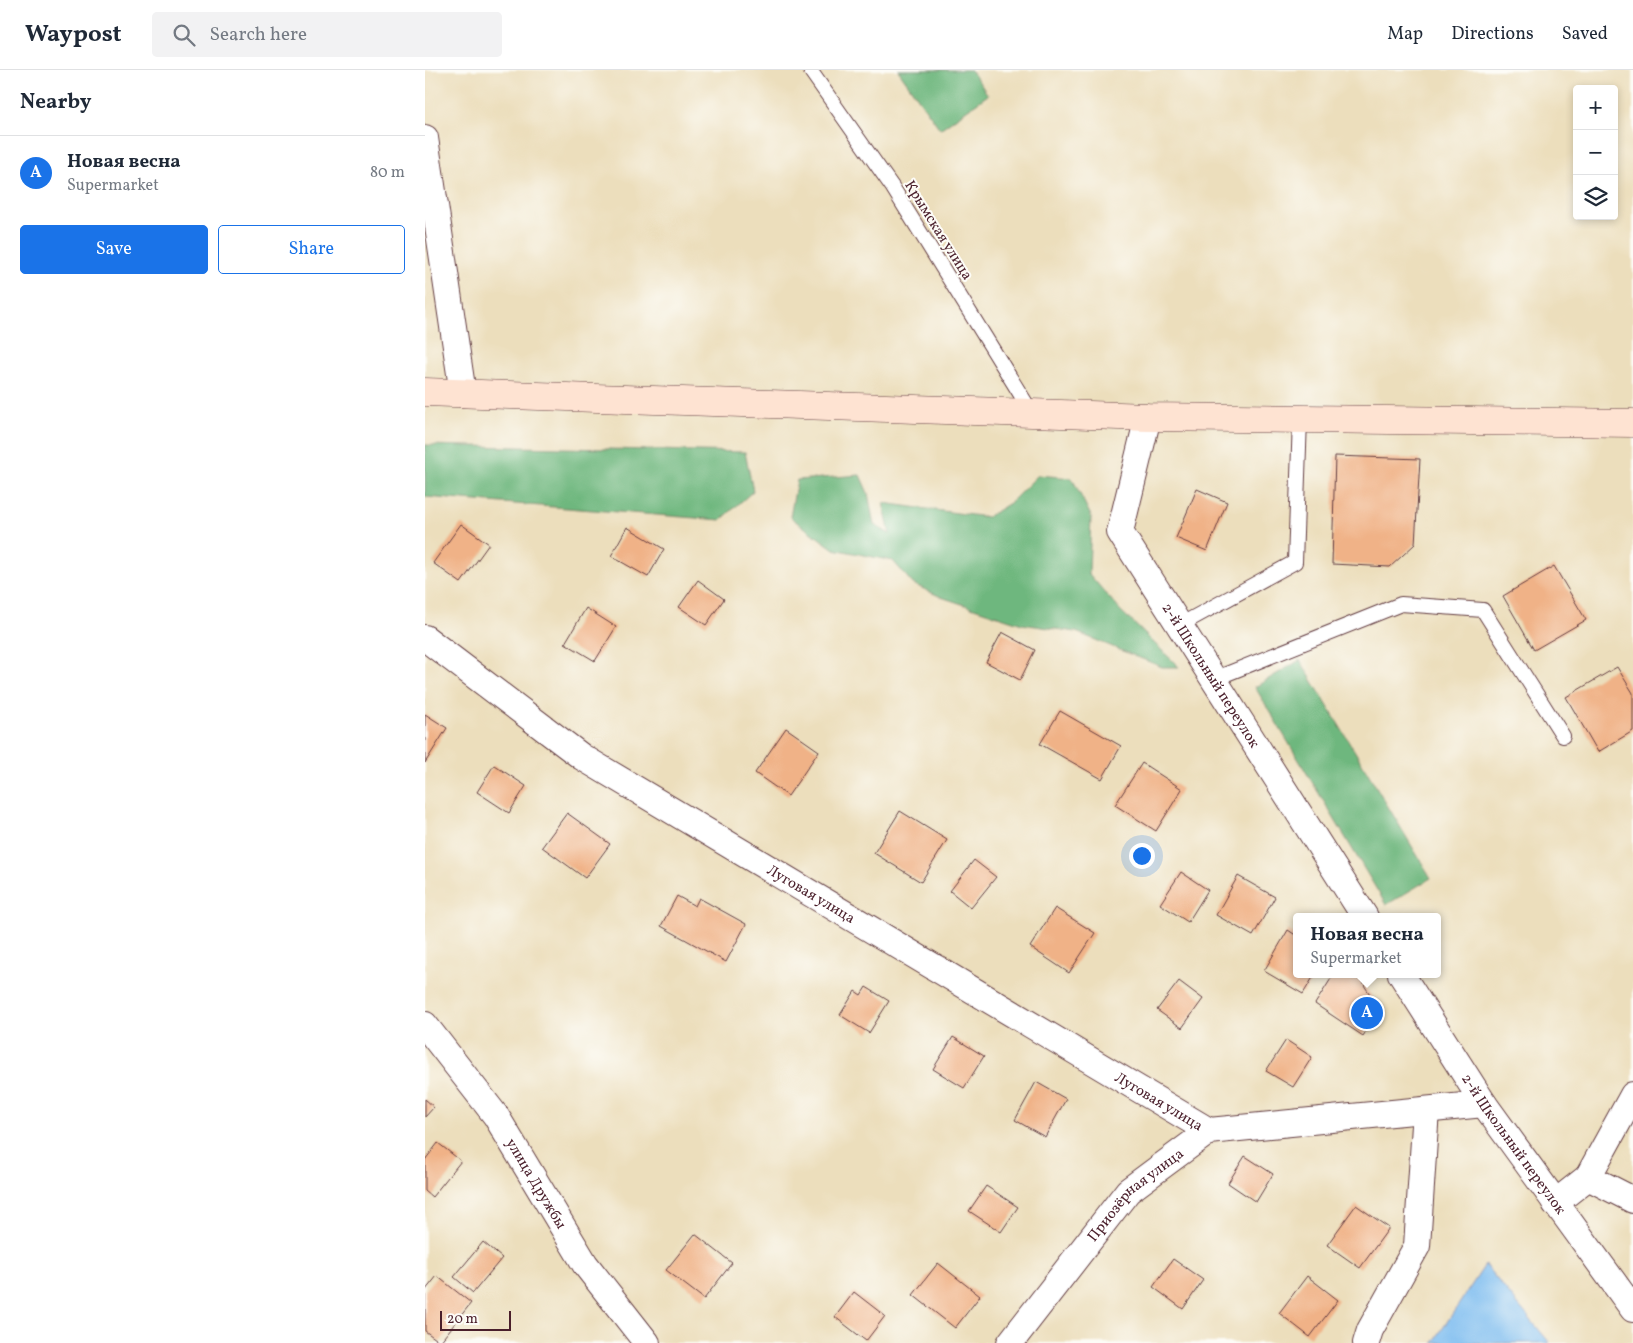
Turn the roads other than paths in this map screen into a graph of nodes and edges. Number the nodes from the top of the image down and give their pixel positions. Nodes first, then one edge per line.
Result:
1 (810, 70) edge
2 (425, 138) edge
3 (425, 392) edge
4 (463, 394) junction
5 (1032, 413) junction
6 (1148, 417) junction
7 (1301, 419) junction
8 (1633, 423) edge
9 (1180, 625) junction
10 (425, 638) edge
11 (1214, 679) junction
12 (1563, 736) dead end
13 (1362, 913) edge
14 (1404, 978) edge
15 (425, 1025) edge
16 (1633, 1095) edge
17 (1484, 1104) junction
18 (1426, 1110) junction
19 (1209, 1131) junction
20 (1588, 1177) junction
21 (1633, 1200) edge
22 (1555, 1203) junction
23 (1633, 1309) edge
24 (647, 1343) edge
25 (1009, 1343) edge
26 (1366, 1343) edge

1 - 5 lane, Крымская улица
2 - 4 street
3 - 4 main road
4 - 5 main road
5 - 6 main road
6 - 7 main road
6 - 9 street, 2-й Школьный переулок
7 - 8 main road
7 - 9 lane
9 - 11 street, 2-й Школьный переулок
10 - 19 street, Луговая улица
11 - 12 lane
11 - 13 street, 2-й Школьный переулок
14 - 17 street, 2-й Школьный переулок
15 - 24 street, улица Дружбы
16 - 20 street
17 - 18 street
17 - 22 street, 2-й Школьный переулок
18 - 19 street
18 - 26 street
19 - 25 street, Приозёрная улица
20 - 21 street
20 - 22 street
22 - 23 street, 2-й Школьный переулок

